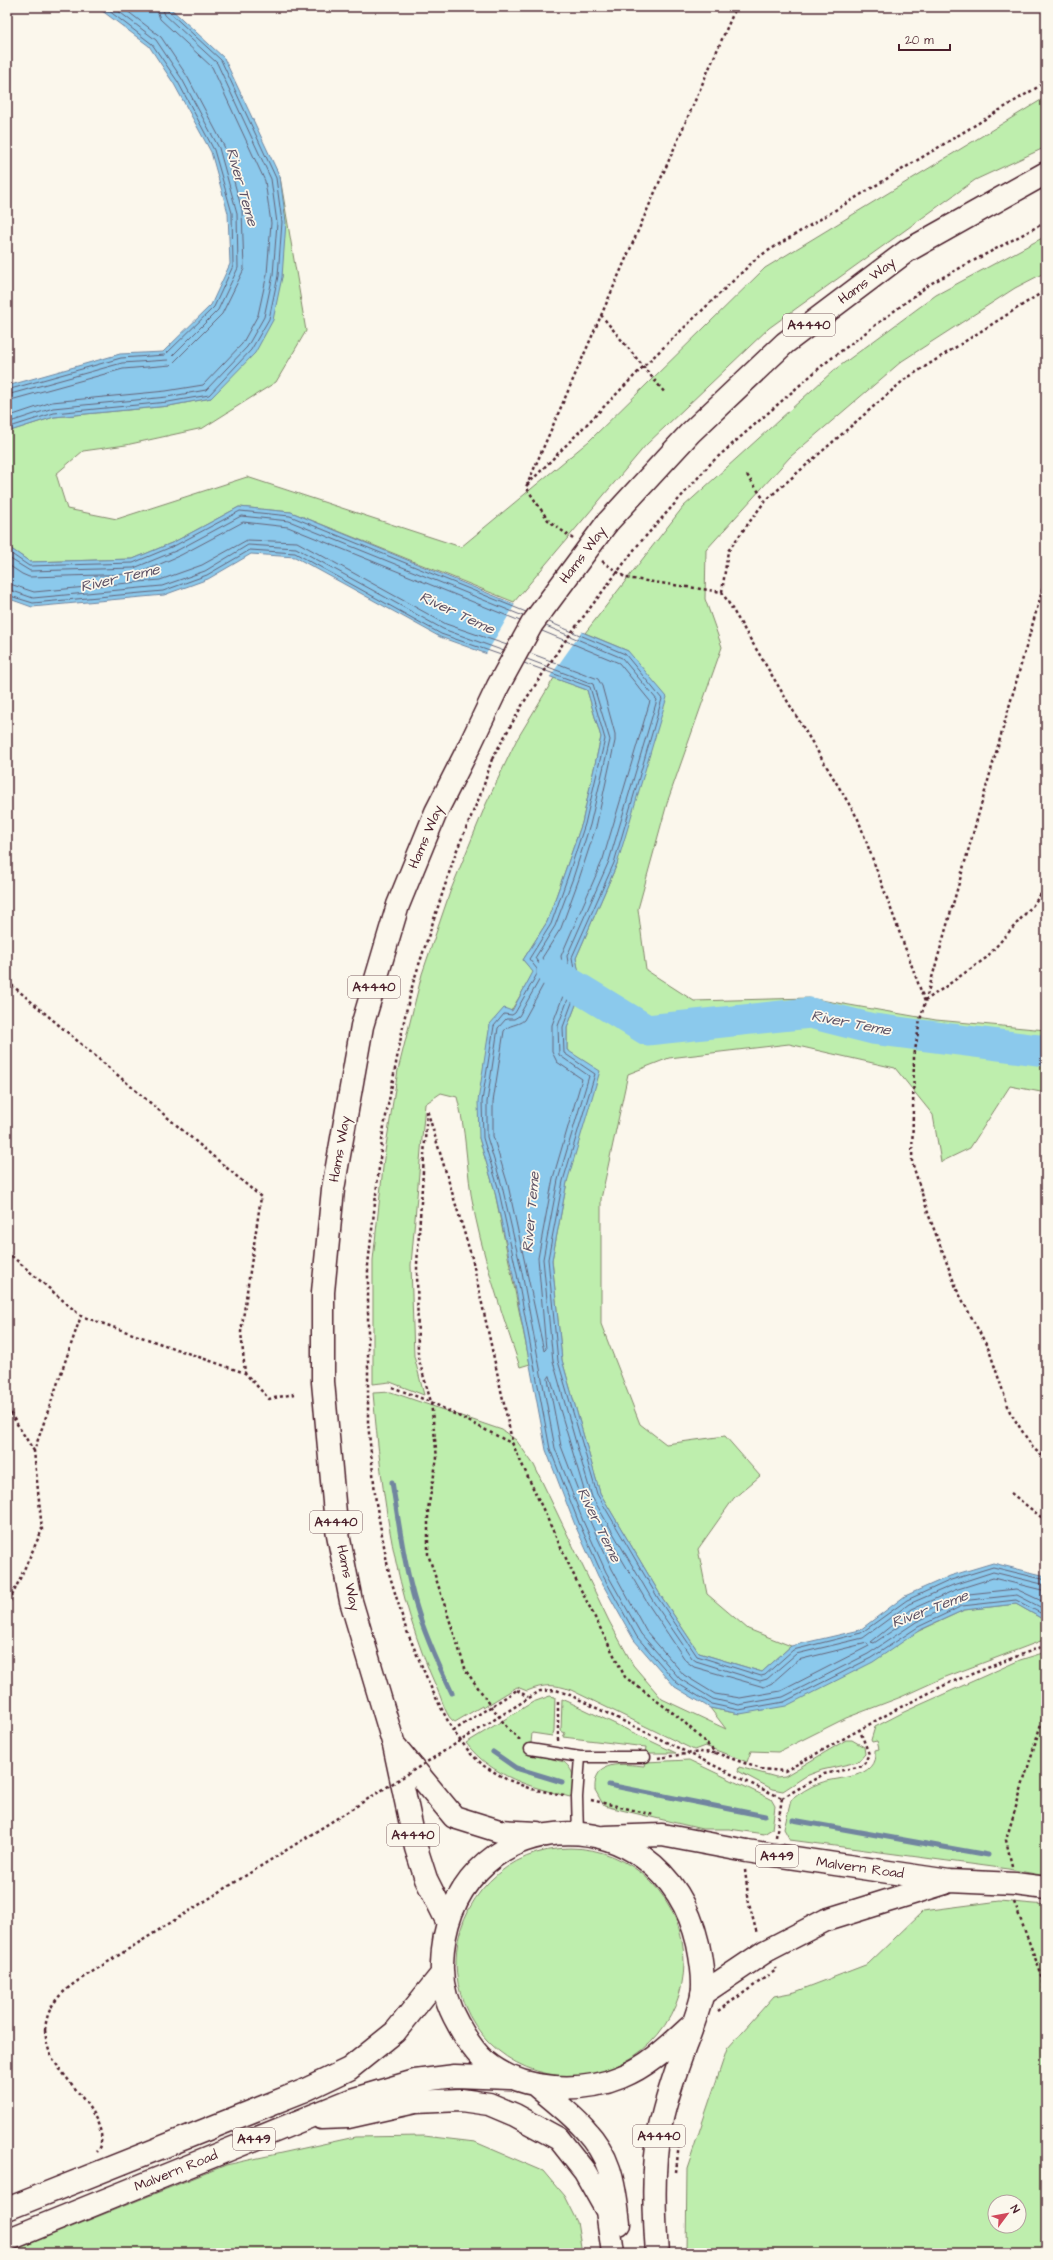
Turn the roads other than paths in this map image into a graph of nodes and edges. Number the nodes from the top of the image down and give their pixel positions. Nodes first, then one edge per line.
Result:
1 (1046, 173) edge
2 (394, 1745) junction
3 (530, 1749) road end
4 (645, 1757) road end
5 (580, 1758) junction
6 (550, 1834) junction
7 (578, 1834) junction
8 (605, 1837) junction
9 (950, 1882) junction
10 (1046, 1888) edge
11 (447, 1920) junction
12 (441, 1975) junction
13 (702, 1994) junction
14 (693, 2024) junction
15 (510, 2078) junction
16 (534, 2084) junction
17 (304, 2119) junction
18 (7, 2209) edge
19 (7, 2240) edge
20 (613, 2253) edge
21 (623, 2253) edge
22 (657, 2253) edge

1 - 2 main road, Hams Way / A4440, bridge
2 - 6 main road, Hams Way / A4440
2 - 11 main road, Hams Way / A4440
3 - 5 lane
4 - 5 lane
5 - 7 lane
6 - 7 main road
6 - 11 main road
7 - 8 main road
8 - 9 main road, Malvern Road / A449
8 - 13 main road
9 - 10 main road, Malvern Road / A449
9 - 13 main road, Malvern Road / A449
11 - 12 main road
12 - 15 main road
12 - 18 main road, Malvern Road / A449
13 - 14 main road
14 - 16 main road
14 - 22 main road, A4440
15 - 16 main road
15 - 17 main road, Malvern Road / A449
16 - 21 main road
17 - 19 main road, Malvern Road / A449
17 - 20 main road

